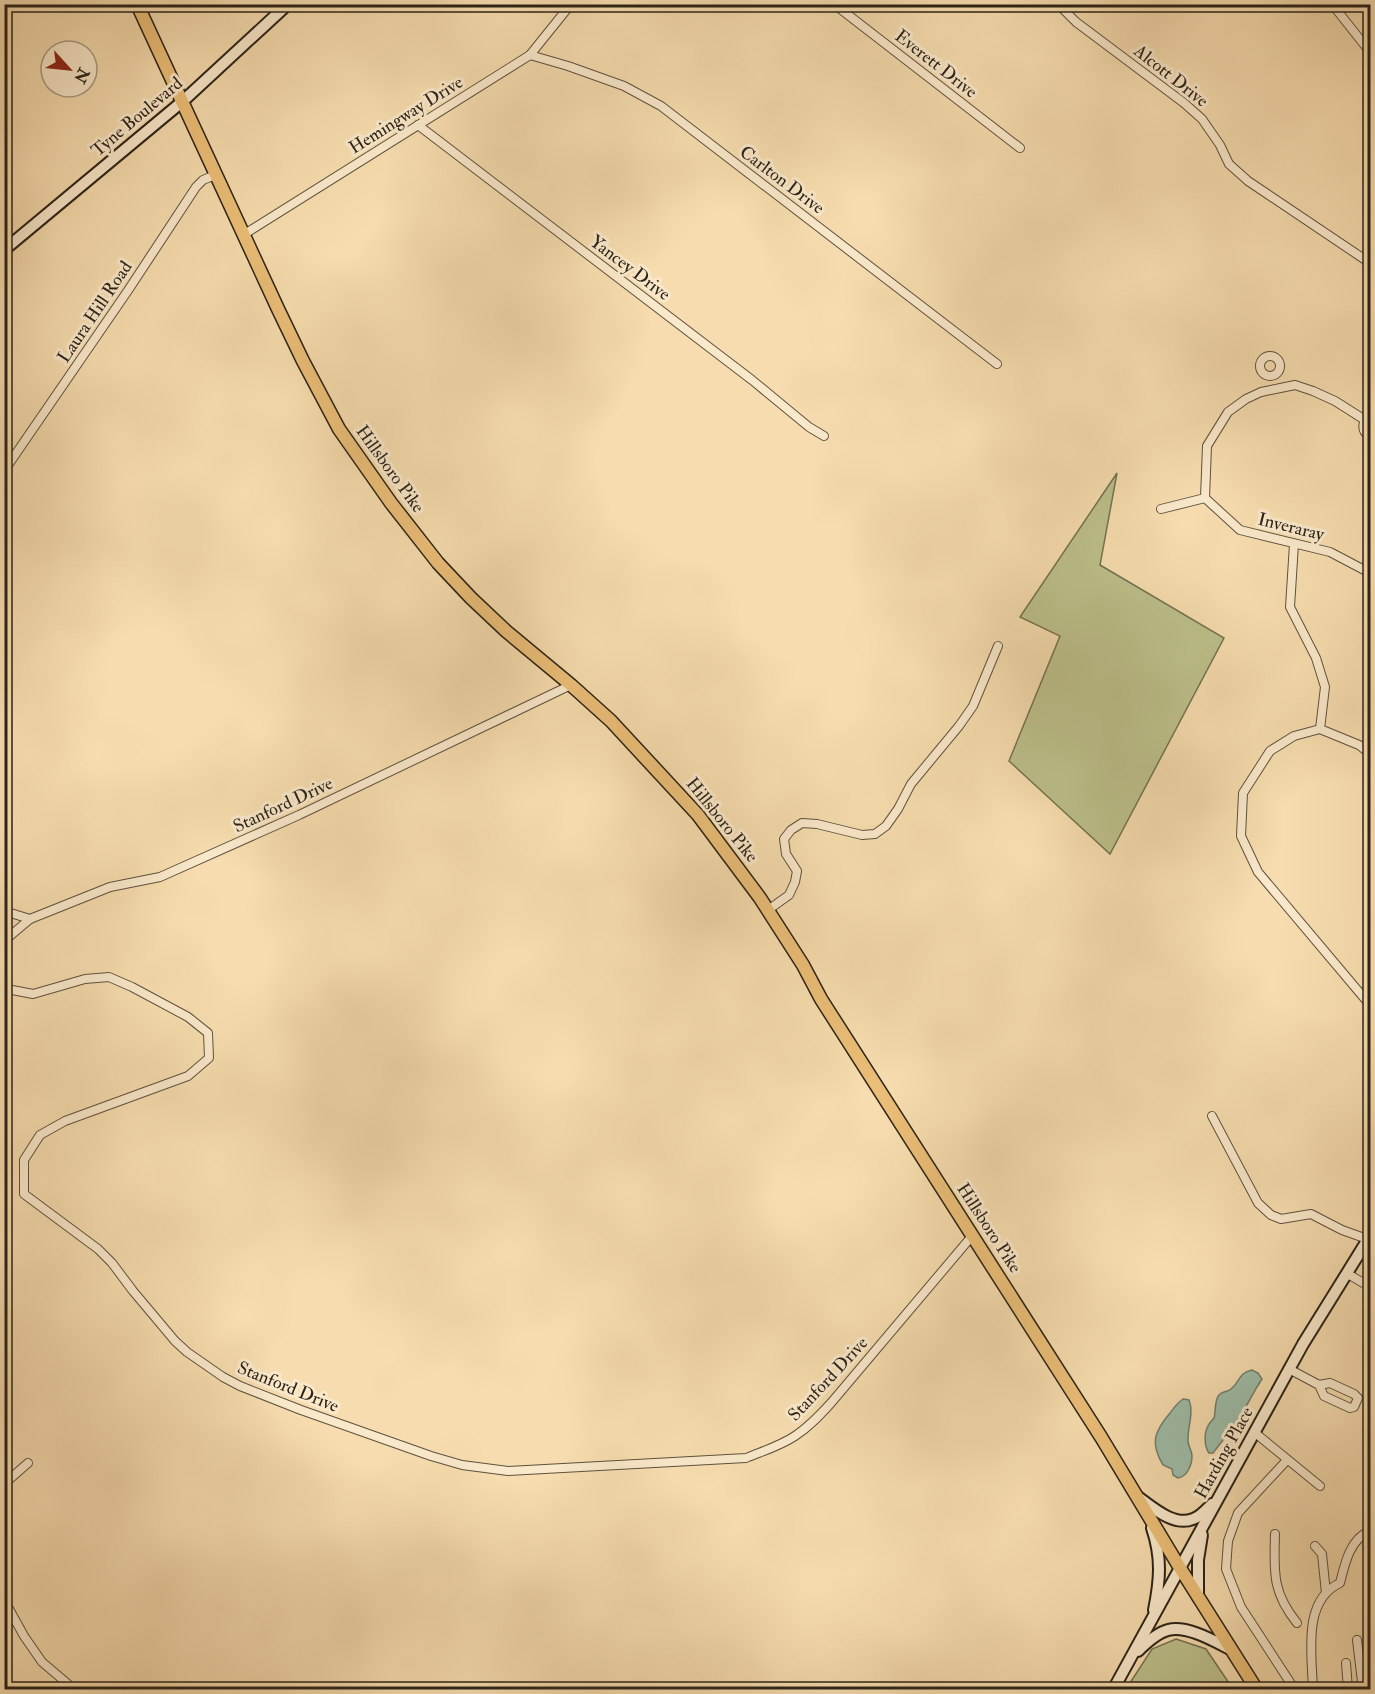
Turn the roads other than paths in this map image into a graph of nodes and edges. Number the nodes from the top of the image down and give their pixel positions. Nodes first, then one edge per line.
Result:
1 (138, 4) edge
2 (288, 4) edge
3 (571, 4) edge
4 (834, 4) edge
5 (1058, 4) edge
6 (1332, 4) edge
7 (1371, 52) edge
8 (530, 55) junction
9 (183, 101) junction
10 (418, 125) junction
11 (1020, 148) dead end
12 (215, 175) junction
13 (243, 235) junction
14 (4, 250) edge
15 (1371, 263) edge
16 (997, 364) dead end
17 (1272, 376) dead end
18 (1275, 389) junction
19 (1368, 418) edge
20 (824, 436) dead end
21 (1371, 436) edge
22 (4, 471) edge
23 (1205, 498) junction
24 (1161, 509) dead end
25 (1294, 544) junction
26 (1371, 573) edge
27 (998, 646) dead end
28 (572, 685) junction
29 (1320, 729) junction
30 (1371, 754) edge
31 (768, 910) junction
32 (4, 911) edge
33 (30, 919) junction
34 (4, 941) edge
35 (4, 986) edge
36 (1371, 1005) edge
37 (1212, 1116) dead end
38 (972, 1236) junction
39 (1370, 1238) edge
40 (1347, 1274) junction
41 (1371, 1287) edge
42 (1289, 1369) junction
43 (1319, 1385) junction
44 (1254, 1432) junction
45 (1287, 1460) junction
46 (28, 1463) dead end
47 (4, 1484) edge
48 (1320, 1486) dead end
49 (1137, 1497) junction
50 (1217, 1500) junction
51 (1149, 1516) junction
52 (1204, 1524) junction
53 (1371, 1531) edge
54 (1275, 1534) dead end
55 (1316, 1546) dead end
56 (1180, 1568) junction
57 (1326, 1593) junction
58 (1198, 1598) junction
59 (4, 1600) edge
60 (1153, 1619) junction
61 (1297, 1623) dead end
62 (1357, 1640) dead end
63 (1230, 1649) junction
64 (1131, 1657) junction
65 (1346, 1663) dead end
66 (75, 1689) edge
67 (1113, 1689) edge
68 (1257, 1689) edge
69 (1295, 1689) edge
70 (1313, 1689) edge
71 (1348, 1689) edge
72 (1364, 1689) edge

1 - 9 main road, Hillsboro Pike
2 - 9 main road, Tyne Boulevard
3 - 8 street, Hemingway Drive
4 - 11 street, Everett Drive
5 - 15 street, Alcott Drive
6 - 7 street
8 - 10 street, Hemingway Drive
8 - 16 street, Carlton Drive
9 - 12 main road, Hillsboro Pike
9 - 14 main road, Tyne Boulevard
10 - 13 street, Hemingway Drive
10 - 20 street, Yancey Drive
12 - 13 main road, Hillsboro Pike
12 - 22 street, Laura Hill Road
13 - 28 main road, Hillsboro Pike
17 - 18 street
18 - 19 street
18 - 23 street
19 - 21 street
23 - 24 street
23 - 25 street, Inveraray
25 - 26 street, Inveraray
25 - 29 street
27 - 31 street
28 - 31 main road, Hillsboro Pike
28 - 33 street, Stanford Drive
29 - 30 street
29 - 36 street
31 - 38 main road, Hillsboro Pike
32 - 33 street
33 - 34 street, Stanford Drive
35 - 38 street, Stanford Drive
37 - 39 street
38 - 49 main road, Hillsboro Pike
39 - 40 main road, Harding Place
40 - 41 street
40 - 42 main road, Harding Place
42 - 43 street
42 - 44 main road, Harding Place
43 - 43 street
44 - 45 street
44 - 50 main road, Harding Place
45 - 48 street
45 - 69 street
46 - 47 street
49 - 50 main road
49 - 51 main road, Hillsboro Pike
50 - 52 main road, Harding Place
51 - 56 main road, Hillsboro Pike
51 - 60 main road
52 - 56 main road, Harding Place
52 - 58 main road
53 - 57 street
54 - 61 street
55 - 57 street
56 - 58 main road, Hillsboro Pike
56 - 60 main road, Harding Place
57 - 70 street
58 - 63 main road, Hillsboro Pike
59 - 66 street
60 - 64 main road, Harding Place
62 - 72 street
63 - 64 main road
63 - 68 main road, Hillsboro Pike
64 - 67 main road, Harding Place
65 - 71 street

